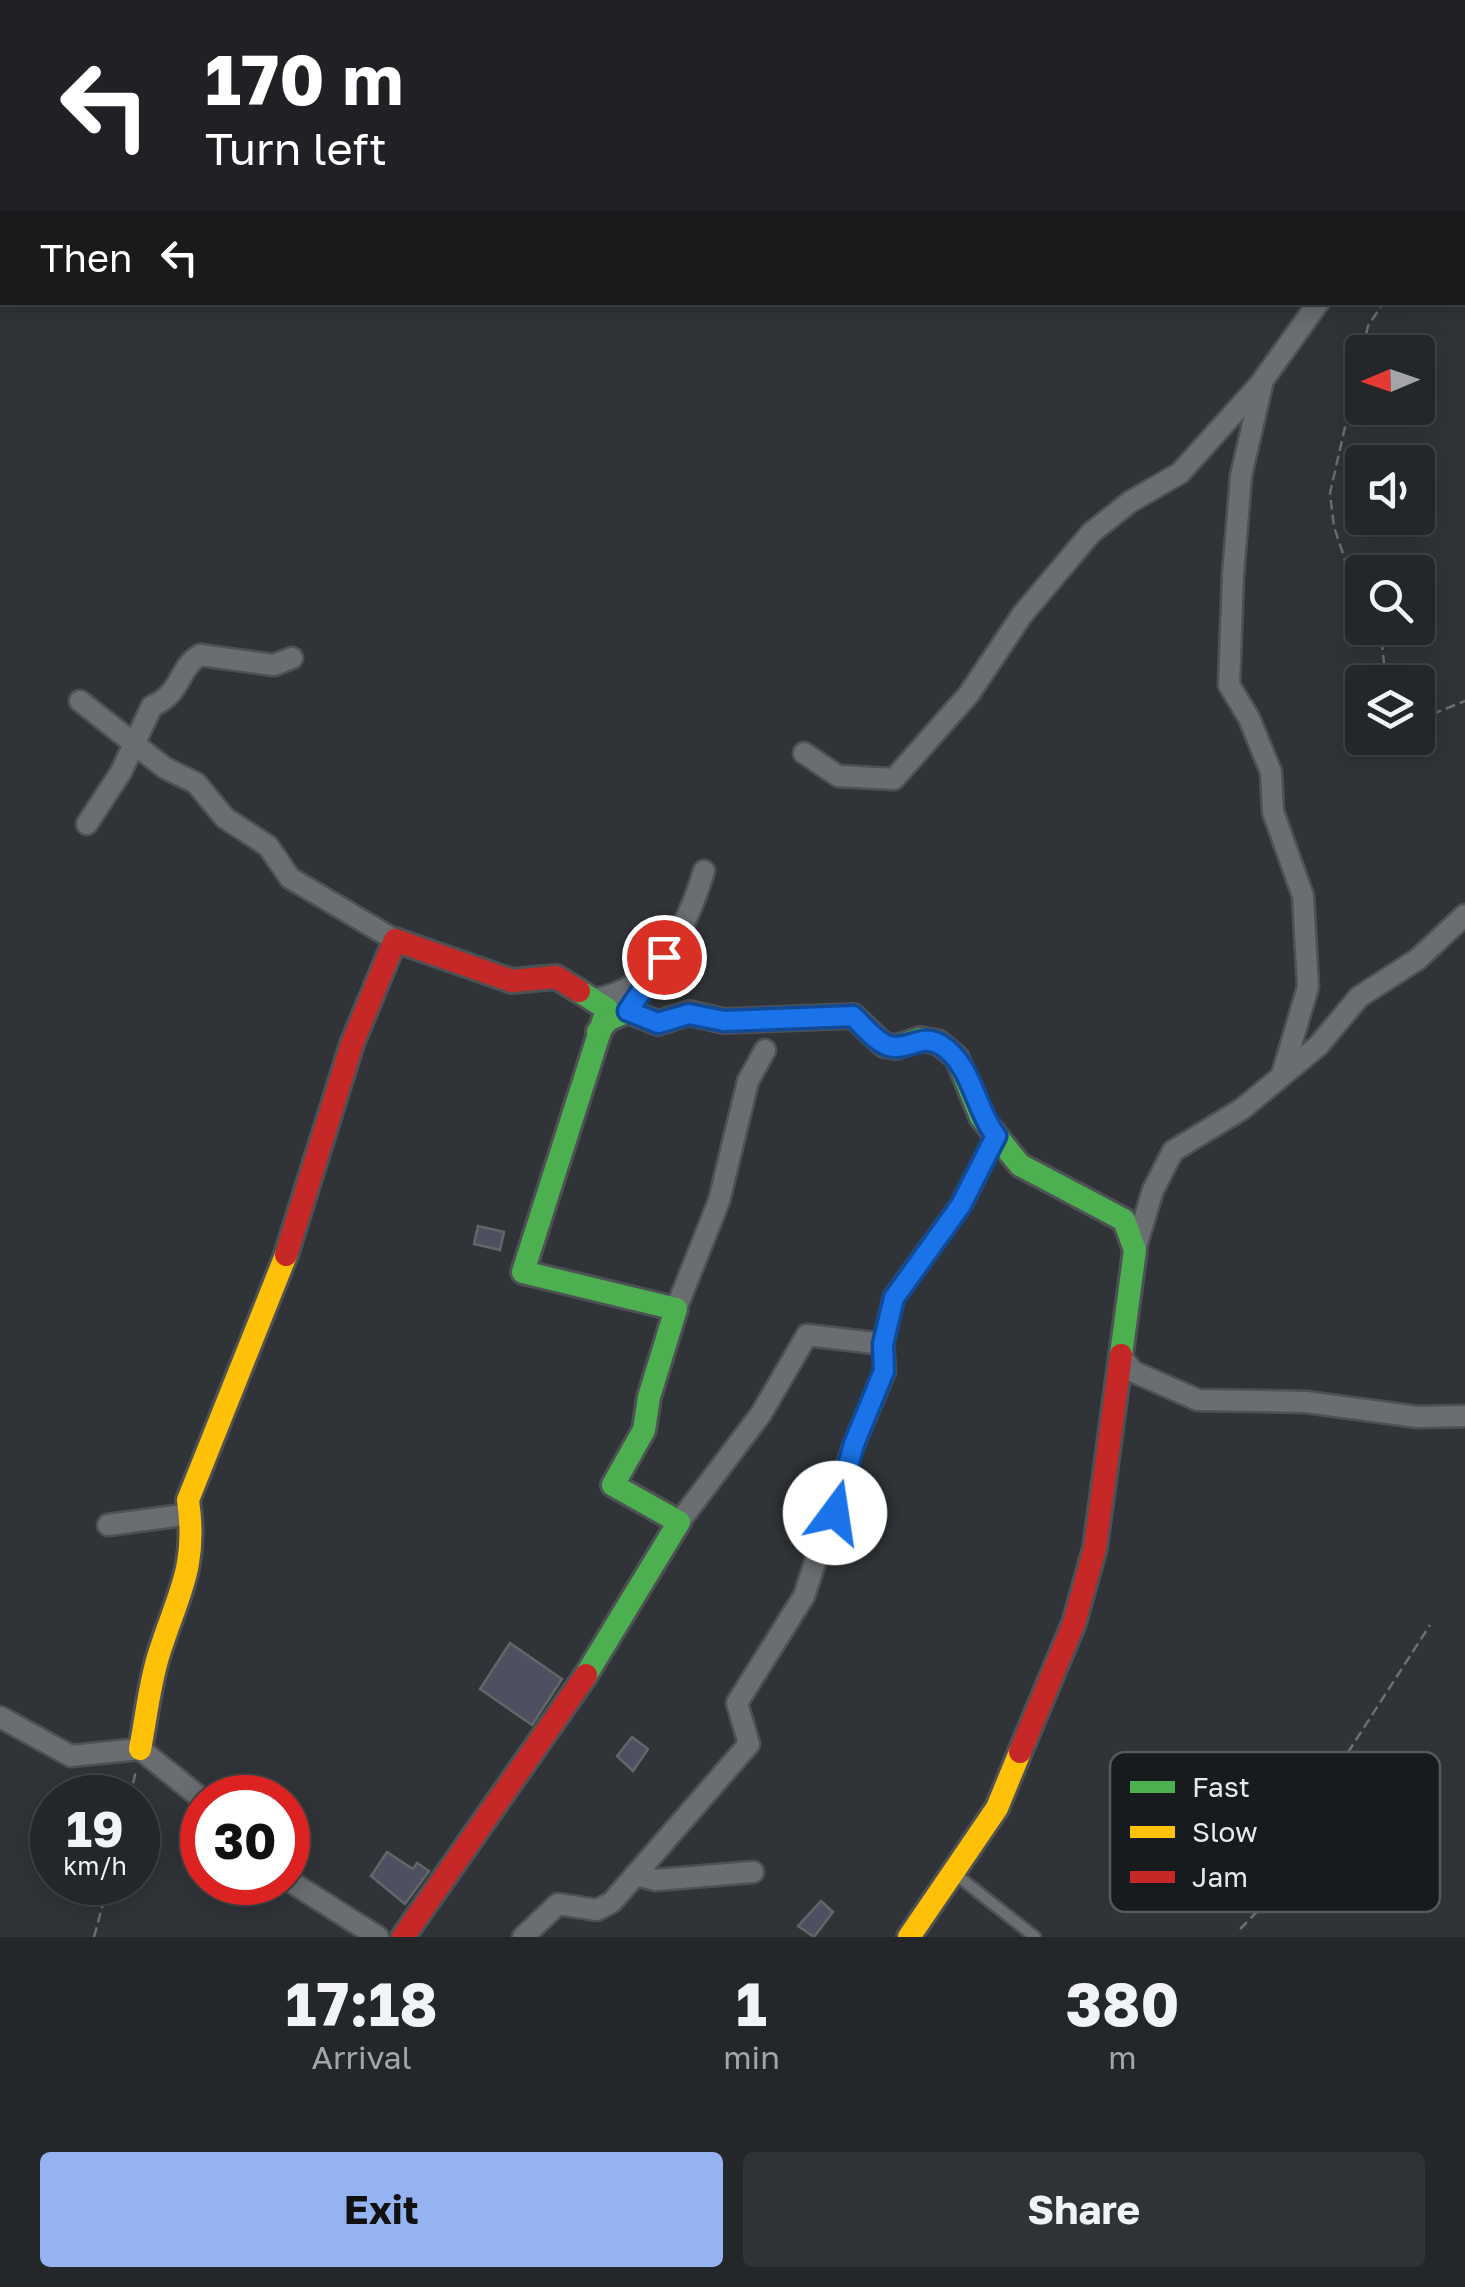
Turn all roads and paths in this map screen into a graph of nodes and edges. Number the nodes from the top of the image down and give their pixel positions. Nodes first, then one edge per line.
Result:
1 (1317, 305) edge
2 (1382, 305) edge
3 (1264, 380) junction
4 (1345, 560) edge
5 (292, 658) dead end
6 (80, 701) dead end
7 (1465, 701) edge
8 (1435, 713) edge
9 (133, 745) junction
10 (804, 753) dead end
11 (88, 824) dead end
12 (704, 871) dead end
13 (1465, 915) edge
14 (395, 940) junction
15 (654, 970) junction
16 (594, 999) junction
17 (628, 1011) junction
18 (597, 1034) junction
19 (765, 1050) dead end
20 (1282, 1074) junction
21 (996, 1136) junction
22 (1135, 1250) junction
23 (676, 1309) junction
24 (883, 1344) junction
25 (1120, 1356) junction
26 (1465, 1416) edge
27 (190, 1514) junction
28 (679, 1522) junction
29 (108, 1525) dead end
30 (1430, 1625) dead end
31 (0, 1716) edge
32 (140, 1750) junction
33 (1348, 1752) edge
34 (135, 1775) edge
35 (180, 1782) edge
36 (753, 1872) dead end
37 (953, 1872) junction
38 (635, 1875) junction
39 (310, 1894) edge
40 (103, 1905) edge
41 (1257, 1912) edge
42 (1240, 1929) dead end
43 (94, 1937) edge
44 (378, 1937) edge
45 (403, 1937) edge
46 (523, 1937) edge
47 (908, 1937) edge
48 (1036, 1937) edge

1 - 3 street
2 - 4 path
3 - 10 street
3 - 20 street
5 - 9 street
6 - 9 street
7 - 8 path
9 - 11 street
9 - 14 street
12 - 15 street
13 - 20 street
14 - 16 street
14 - 27 street
15 - 16 street
15 - 17 street
16 - 18 street
17 - 18 street
17 - 21 street
18 - 23 street
19 - 23 street
20 - 22 street
21 - 22 street
21 - 24 street
22 - 25 street
23 - 28 street
24 - 28 street
24 - 38 street
25 - 26 street
25 - 37 street
27 - 29 street
27 - 32 street
28 - 45 street
30 - 33 path
31 - 32 street
32 - 34 path
32 - 35 street
36 - 38 street
37 - 47 street
37 - 48 lane
38 - 46 street
39 - 44 street
40 - 43 path
41 - 42 path

